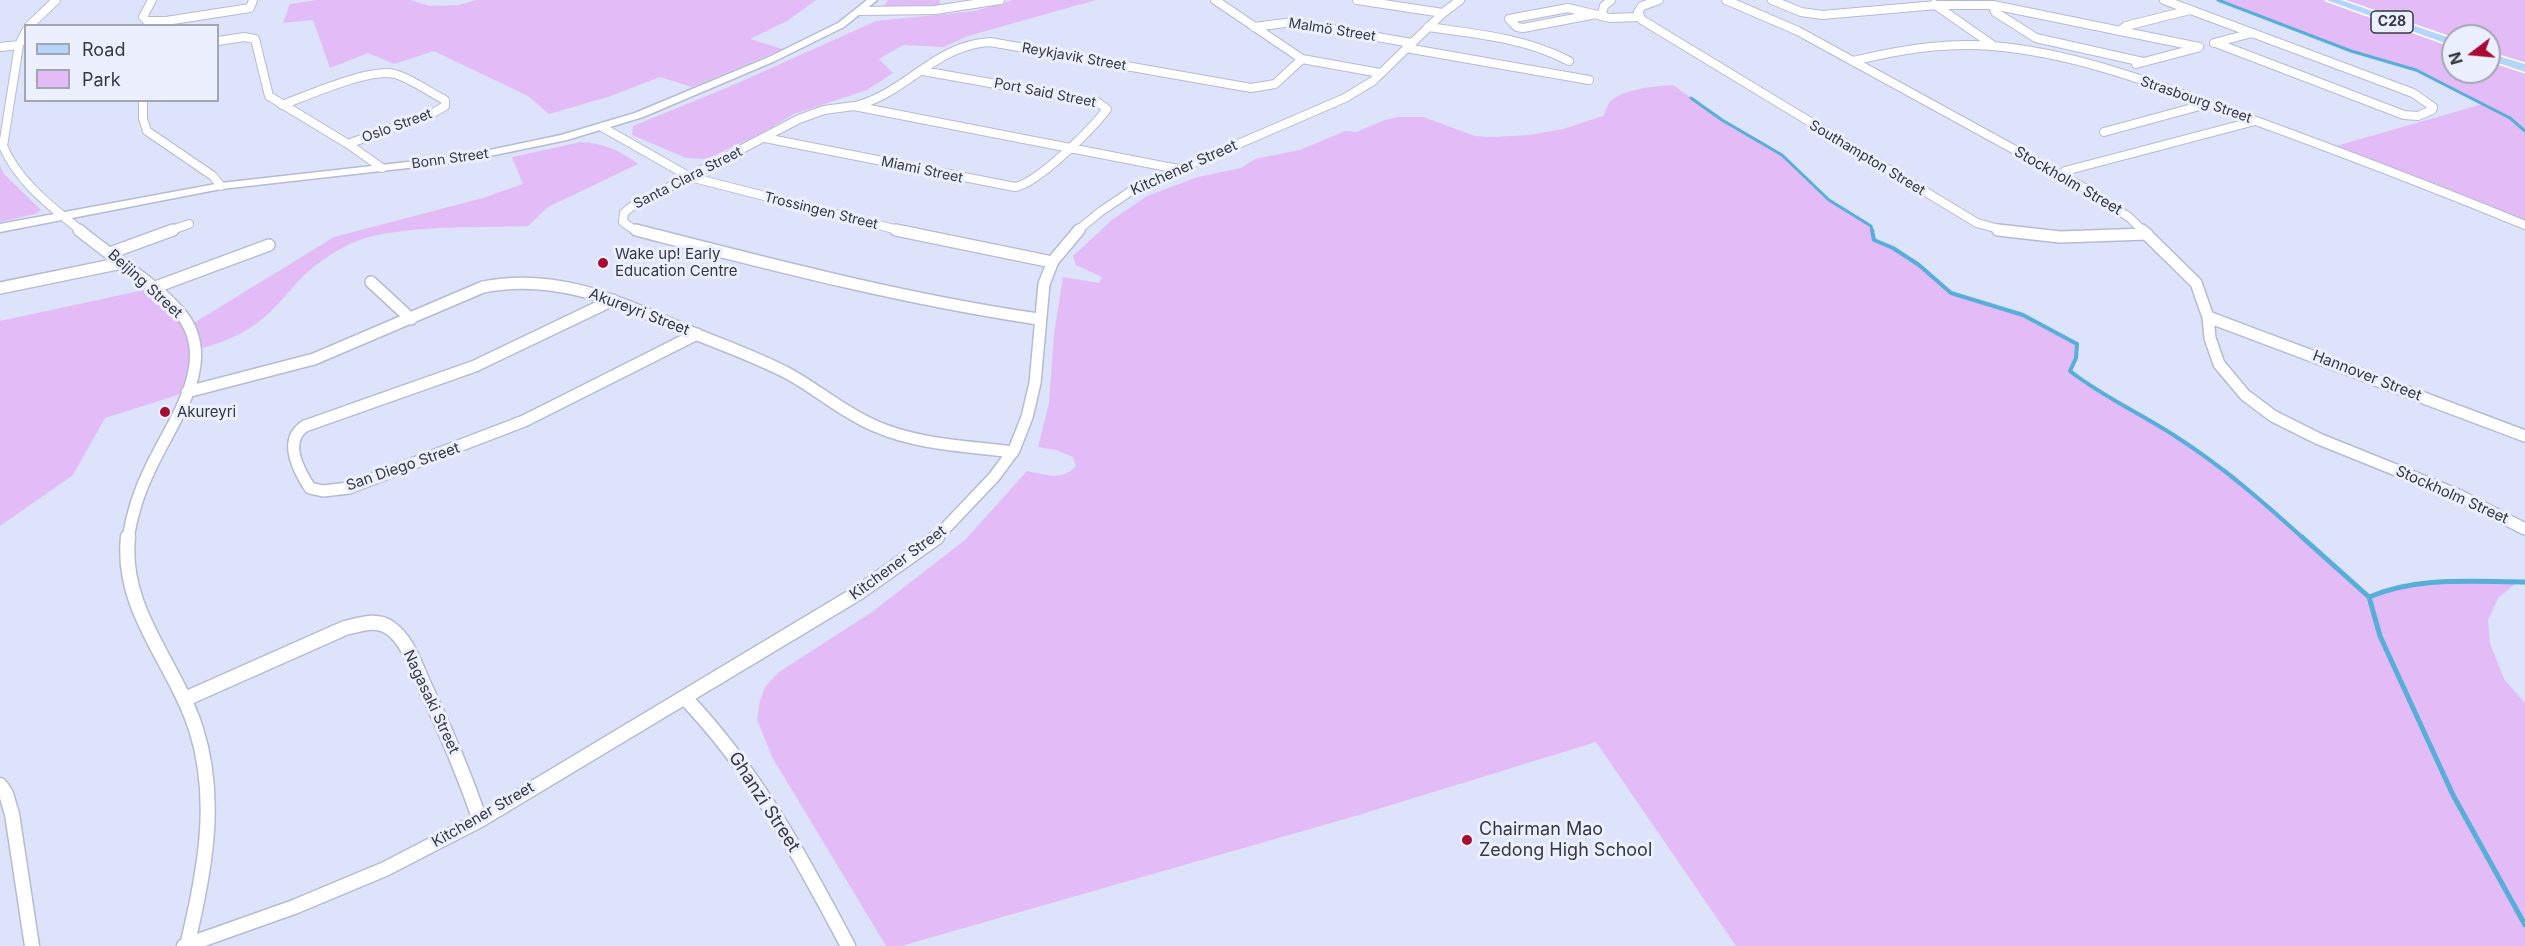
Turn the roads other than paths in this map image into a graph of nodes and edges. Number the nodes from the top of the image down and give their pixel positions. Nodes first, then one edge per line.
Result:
1 (56, 0) edge
2 (152, 0) edge
3 (253, 0) edge
4 (873, 0) edge
5 (1000, 0) edge
6 (1215, 0) edge
7 (1357, 0) edge
8 (1460, 0) edge
9 (1573, 0) edge
10 (1611, 0) edge
11 (1659, 0) edge
12 (1726, 0) edge
13 (1772, 0) edge
14 (1928, 0) edge
15 (2164, 0) edge
16 (2331, 0) edge
17 (1993, 5) junction
18 (1937, 6) junction
19 (1568, 8) junction
20 (2190, 10) junction
21 (860, 11) junction
22 (1443, 13) junction
23 (1591, 15) junction
24 (1601, 16) junction
25 (1639, 17) junction
26 (31, 24) edge
27 (1254, 27) junction
28 (1428, 27) junction
29 (2119, 31) junction
30 (2252, 33) junction
31 (24, 35) edge
32 (2441, 39) edge
33 (219, 41) edge
34 (2216, 43) junction
35 (19, 45) junction
36 (1408, 46) junction
37 (1995, 46) junction
38 (0, 47) edge
39 (2199, 47) junction
40 (1302, 59) junction
41 (2501, 60) edge
42 (1569, 61) dead end
43 (1853, 61) junction
44 (2143, 62) junction
45 (2525, 68) edge
46 (923, 71) junction
47 (2111, 71) junction
48 (1380, 74) junction
49 (1589, 80) dead end
50 (13, 87) junction
51 (0, 88) edge
52 (143, 102) edge
53 (2207, 104) junction
54 (282, 105) junction
55 (854, 106) junction
56 (2256, 121) junction
57 (602, 127) junction
58 (2104, 132) dead end
59 (765, 138) junction
60 (348, 144) junction
61 (1066, 148) junction
62 (382, 168) junction
63 (1178, 169) junction
64 (2065, 171) dead end
65 (690, 177) junction
66 (221, 186) junction
67 (64, 216) junction
68 (189, 224) dead end
69 (2525, 225) edge
70 (0, 228) edge
71 (2147, 234) junction
72 (269, 245) dead end
73 (110, 253) junction
74 (1052, 262) junction
75 (122, 263) junction
76 (371, 282) dead end
77 (0, 288) edge
78 (153, 288) junction
79 (613, 300) junction
80 (2208, 317) junction
81 (411, 319) junction
82 (1038, 319) junction
83 (697, 334) junction
84 (187, 392) junction
85 (2525, 436) edge
86 (1012, 452) junction
87 (2525, 529) edge
88 (685, 698) junction
89 (184, 699) junction
90 (0, 785) edge
91 (480, 820) junction
92 (32, 946) edge
93 (186, 946) edge
94 (848, 946) edge

1 - 26 street
2 - 3 street
4 - 21 street, Bonn Street
5 - 21 street
6 - 27 street
7 - 22 street
8 - 22 street, Kitchener Street
9 - 19 street
10 - 24 street
11 - 25 street
12 - 43 street, Stockholm Street
13 - 18 street
14 - 18 street
15 - 20 street
16 - 32 main road, C28
17 - 18 street
17 - 29 street
17 - 44 street
18 - 37 street
19 - 23 street
19 - 23 street
20 - 29 street
20 - 30 street
21 - 57 street, Bonn Street
22 - 28 street, Kitchener Street
23 - 24 street
24 - 25 street
25 - 71 street, Southampton Street
27 - 36 street, Malmö Street
27 - 40 street
28 - 36 street, Kitchener Street
28 - 42 street
29 - 39 street
30 - 34 street
30 - 34 street
31 - 35 street, Beijing Street
33 - 54 street
34 - 39 street
35 - 38 street
35 - 50 street, Beijing Street
36 - 48 street, Kitchener Street
36 - 49 street, Malmö Street
37 - 43 street, Strasbourg Street
37 - 47 street, Strasbourg Street
39 - 44 street
40 - 46 street, Reykjavik Street
40 - 48 street
41 - 45 main road
43 - 71 street, Stockholm Street
44 - 47 street
46 - 55 street, Reykjavik Street
46 - 61 street, Port Said Street
47 - 53 street, Strasbourg Street
48 - 63 street, Kitchener Street
50 - 51 street
50 - 67 street, Beijing Street
52 - 66 street
53 - 56 street, Strasbourg Street
53 - 58 street
54 - 60 street
54 - 60 street, Oslo Street
55 - 59 street, Santa Clara Street
55 - 61 street, Santa Clara Street
56 - 64 street
56 - 69 street, Strasbourg Street
57 - 62 street, Bonn Street
57 - 65 street, Trossingen Street
59 - 61 street, Miami Street
59 - 65 street, Santa Clara Street
60 - 62 street
61 - 63 street, Santa Clara Street
62 - 66 street, Bonn Street
63 - 74 street, Kitchener Street
65 - 74 street, Trossingen Street
65 - 82 street, Santa Clara Street
66 - 67 street, Bonn Street
67 - 70 street, Bonn Street
67 - 73 street, Beijing Street
68 - 73 street
71 - 80 street, Stockholm Street
72 - 78 street
73 - 75 street, Beijing Street
74 - 82 street, Kitchener Street
75 - 77 street
75 - 78 street, Beijing Street
76 - 81 street
78 - 84 street, Beijing Street
79 - 81 street, Akureyri Street
79 - 83 street, Akureyri Street
79 - 83 street, San Diego Street
80 - 85 street, Hannover Street
80 - 87 street, Stockholm Street
81 - 84 street, Akureyri Street
82 - 86 street, Kitchener Street
83 - 86 street, Akureyri Street
84 - 89 street, Beijing Street
86 - 88 street, Kitchener Street
88 - 91 street, Kitchener Street
88 - 94 street, Ghanzi Street
89 - 91 street, Nagasaki Street
89 - 93 street, Beijing Street
90 - 92 street
91 - 93 street, Kitchener Street

